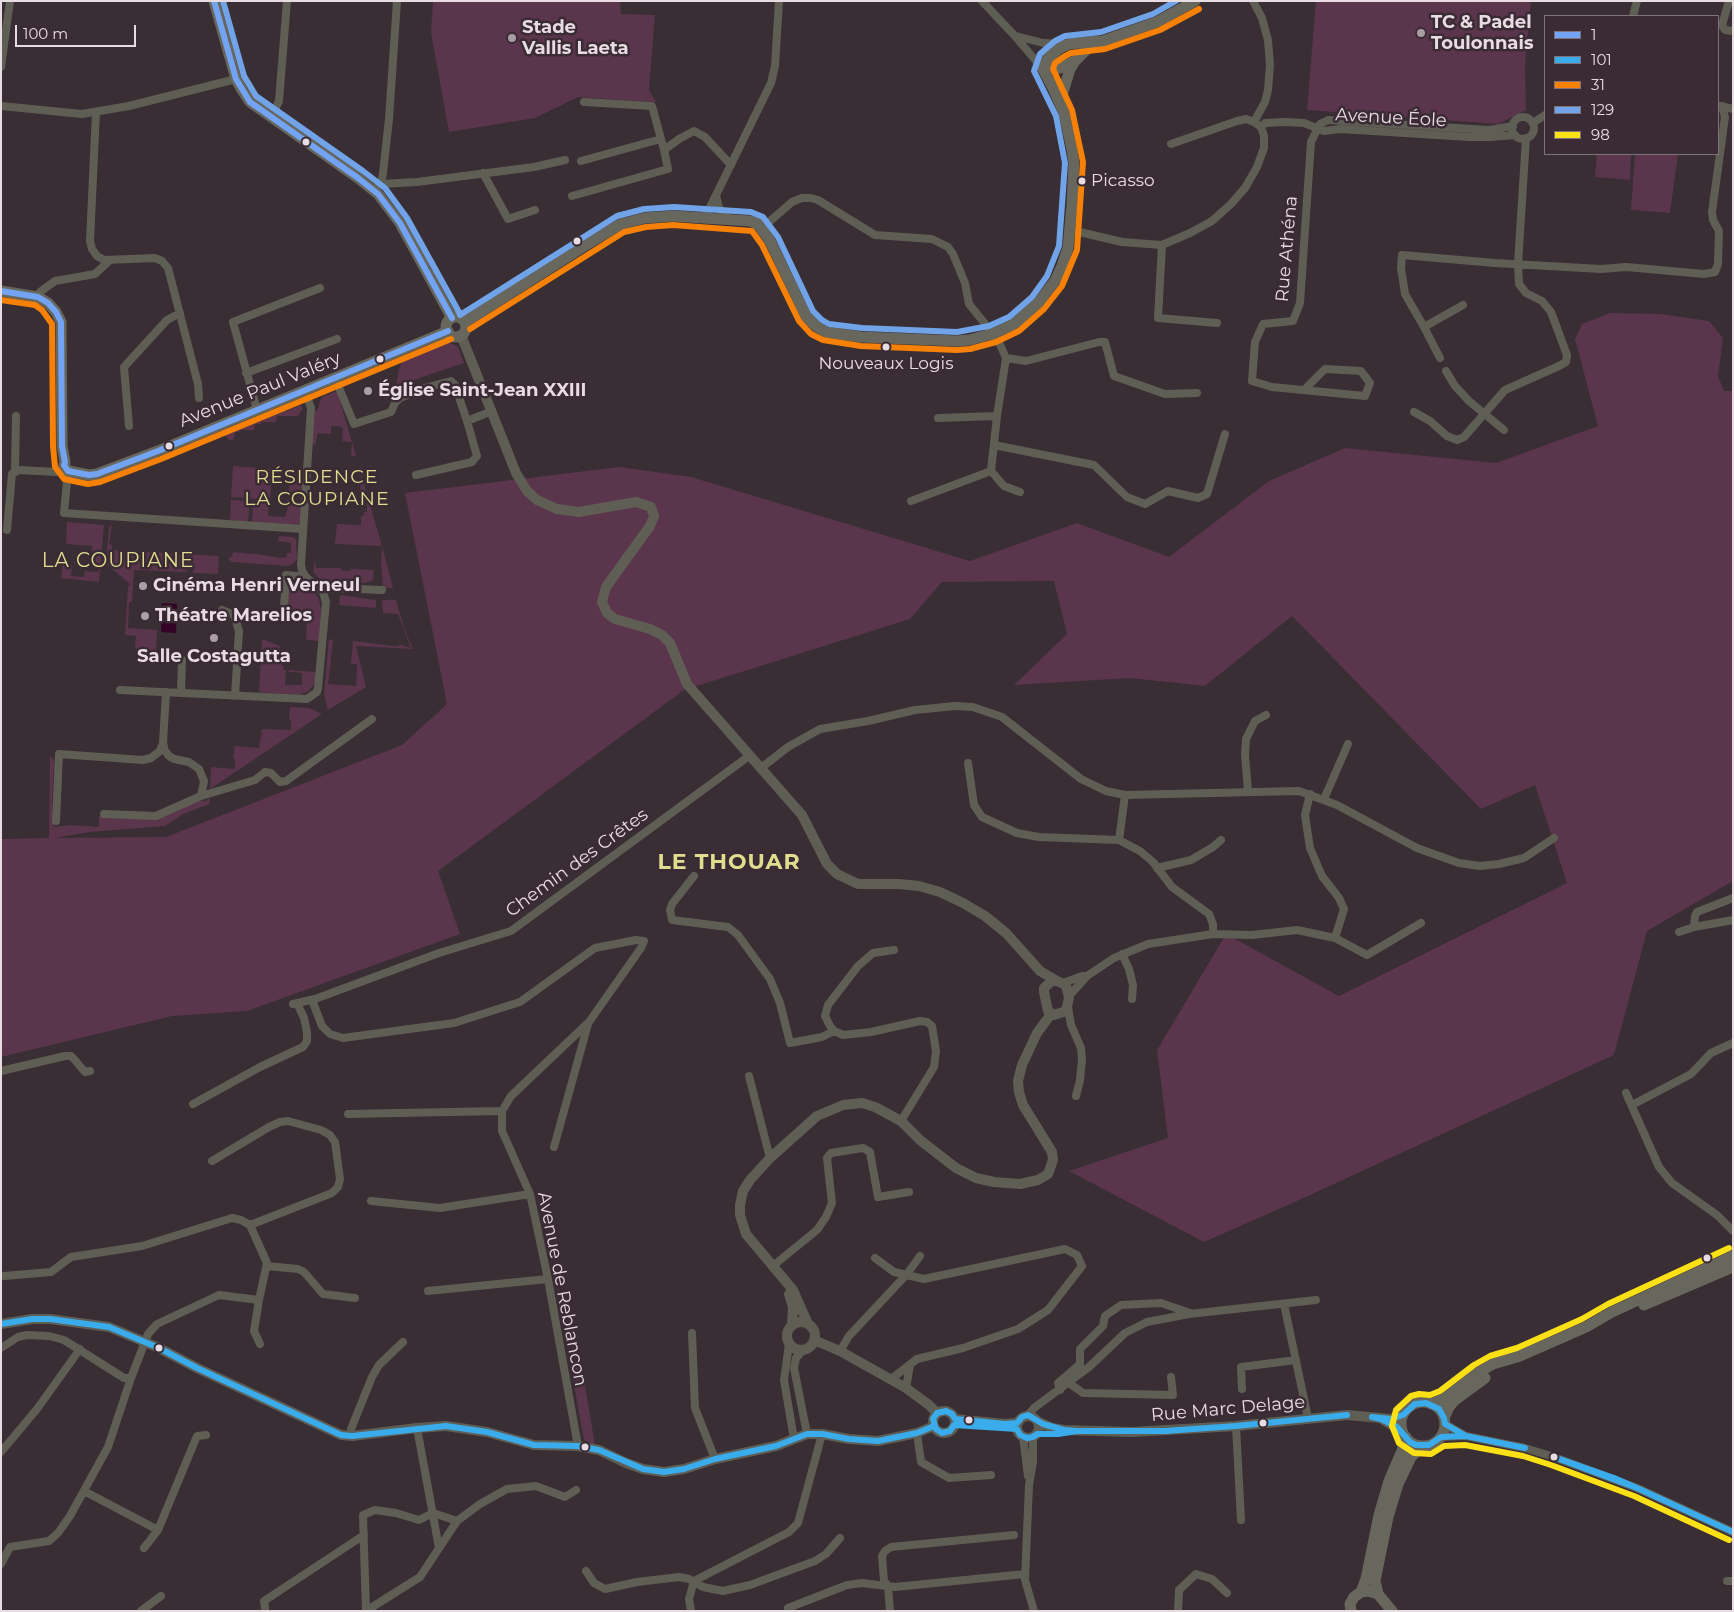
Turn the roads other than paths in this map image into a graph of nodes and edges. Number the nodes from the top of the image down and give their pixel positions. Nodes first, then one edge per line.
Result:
1 (10, 1) edge
2 (214, 1) edge
3 (287, 1) edge
4 (397, 1) edge
5 (778, 1) edge
6 (982, 1) edge
7 (996, 1) edge
8 (1195, 1) edge
9 (1253, 1) edge
10 (1637, 1) edge
11 (1729, 1) edge
12 (990, 9) junction
13 (1633, 15) edge
14 (1733, 31) edge
15 (1014, 35) junction
16 (1103, 41) junction
17 (1069, 44) junction
18 (1075, 61) junction
19 (1, 67) edge
20 (1042, 70) junction
21 (236, 79) junction
22 (584, 102) dead end
23 (1060, 102) junction
24 (1, 106) edge
25 (1720, 106) edge
26 (1733, 109) edge
27 (96, 112) junction
28 (272, 116) junction
29 (1544, 116) edge
30 (1254, 122) junction
31 (1533, 123) junction
32 (1513, 126) junction
33 (1261, 127) junction
34 (1316, 128) junction
35 (1515, 134) junction
36 (1526, 138) junction
37 (661, 139) junction
38 (1171, 144) dead end
39 (664, 150) junction
40 (565, 160) dead end
41 (581, 161) dead end
42 (731, 165) junction
43 (483, 173) junction
44 (377, 187) junction
45 (716, 195) junction
46 (572, 196) dead end
47 (535, 210) dead end
48 (704, 219) junction
49 (730, 220) junction
50 (762, 228) junction
51 (1071, 230) junction
52 (1162, 245) junction
53 (109, 261) junction
54 (1518, 264) junction
55 (320, 288) dead end
56 (1, 291) edge
57 (38, 297) junction
58 (1463, 306) dead end
59 (180, 313) junction
60 (452, 318) junction
61 (465, 322) junction
62 (1217, 323) dead end
63 (1424, 327) junction
64 (448, 332) junction
65 (992, 334) junction
66 (461, 335) junction
67 (337, 339) dead end
68 (1006, 358) junction
69 (1440, 358) dead end
70 (1446, 371) dead end
71 (246, 373) junction
72 (336, 378) junction
73 (1304, 390) junction
74 (305, 391) junction
75 (1197, 393) dead end
76 (199, 398) dead end
77 (257, 410) junction
78 (492, 411) junction
79 (1414, 412) dead end
80 (1484, 414) junction
81 (16, 416) dead end
82 (997, 416) junction
83 (938, 418) dead end
84 (468, 421) junction
85 (129, 426) dead end
86 (1504, 430) dead end
87 (1224, 434) dead end
88 (994, 445) junction
89 (68, 466) junction
90 (15, 471) junction
91 (991, 471) junction
92 (416, 475) dead end
93 (1020, 492) dead end
94 (911, 501) dead end
95 (303, 529) junction
96 (7, 530) dead end
97 (306, 577) junction
98 (382, 590) dead end
99 (323, 592) junction
100 (284, 609) dead end
101 (222, 610) dead end
102 (182, 660) dead end
103 (120, 690) dead end
104 (166, 692) junction
105 (180, 693) junction
106 (235, 696) junction
107 (1266, 715) dead end
108 (372, 720) dead end
109 (163, 743) junction
110 (1348, 744) dead end
111 (749, 756) junction
112 (968, 763) dead end
113 (761, 768) junction
114 (1248, 791) junction
115 (1310, 794) junction
116 (200, 796) junction
117 (1125, 796) junction
118 (1324, 799) junction
119 (104, 814) dead end
120 (56, 821) dead end
121 (1554, 838) dead end
122 (1119, 840) junction
123 (1221, 840) dead end
124 (1157, 868) junction
125 (694, 876) dead end
126 (1733, 898) edge
127 (1733, 920) edge
128 (1421, 923) dead end
129 (1694, 927) junction
130 (1679, 932) dead end
131 (1214, 934) junction
132 (1335, 938) junction
133 (894, 950) dead end
134 (1122, 954) junction
135 (1040, 971) junction
136 (1088, 976) junction
137 (1060, 982) junction
138 (1044, 988) junction
139 (1069, 996) junction
140 (1132, 998) dead end
141 (312, 1000) junction
142 (1046, 1004) junction
143 (1068, 1007) junction
144 (1055, 1014) junction
145 (588, 1022) junction
146 (1071, 1025) junction
147 (834, 1031) junction
148 (1037, 1033) junction
149 (1733, 1043) edge
150 (1, 1071) edge
151 (90, 1071) dead end
152 (749, 1076) dead end
153 (1626, 1093) dead end
154 (1076, 1096) dead end
155 (192, 1104) dead end
156 (1632, 1105) junction
157 (502, 1111) junction
158 (348, 1114) dead end
159 (901, 1121) junction
160 (554, 1147) dead end
161 (770, 1158) junction
162 (212, 1161) dead end
163 (909, 1192) dead end
164 (530, 1194) junction
165 (371, 1201) dead end
166 (250, 1225) junction
167 (1733, 1230) edge
168 (920, 1256) dead end
169 (1733, 1256) edge
170 (875, 1258) dead end
171 (774, 1265) junction
172 (267, 1266) junction
173 (1733, 1266) edge
174 (907, 1274) junction
175 (4, 1276) dead end
176 (548, 1279) junction
177 (786, 1281) junction
178 (428, 1291) dead end
179 (355, 1298) dead end
180 (259, 1300) junction
181 (1316, 1300) dead end
182 (1284, 1304) junction
183 (1192, 1314) junction
184 (1, 1324) edge
185 (792, 1324) junction
186 (808, 1324) junction
187 (1586, 1327) junction
188 (692, 1333) dead end
189 (814, 1340) junction
190 (145, 1342) junction
191 (403, 1342) dead end
192 (260, 1344) dead end
193 (789, 1344) junction
194 (1, 1348) edge
195 (80, 1349) junction
196 (803, 1350) junction
197 (840, 1351) junction
198 (1520, 1356) junction
199 (1296, 1360) junction
200 (910, 1365) junction
201 (1171, 1377) dead end
202 (131, 1378) junction
203 (890, 1380) junction
204 (1069, 1383) junction
205 (906, 1388) junction
206 (1242, 1389) dead end
207 (1060, 1390) junction
208 (1431, 1404) junction
209 (936, 1413) junction
210 (1403, 1415) junction
211 (1308, 1418) junction
212 (1035, 1419) junction
213 (1381, 1419) junction
214 (1444, 1421) junction
215 (954, 1422) junction
216 (934, 1426) junction
217 (1236, 1426) junction
218 (417, 1428) junction
219 (1077, 1431) junction
220 (1026, 1432) junction
221 (917, 1433) junction
222 (807, 1434) junction
223 (822, 1434) junction
224 (1404, 1434) junction
225 (206, 1435) dead end
226 (352, 1436) junction
227 (1466, 1436) junction
228 (1441, 1437) junction
229 (794, 1439) junction
230 (578, 1446) junction
231 (1422, 1446) junction
232 (1, 1452) edge
233 (715, 1459) junction
234 (991, 1475) dead end
235 (576, 1490) dead end
236 (84, 1491) junction
237 (433, 1513) junction
238 (1241, 1520) dead end
239 (456, 1521) junction
240 (158, 1530) junction
241 (1733, 1532) edge
242 (364, 1535) junction
243 (1014, 1535) dead end
244 (840, 1538) dead end
245 (144, 1548) dead end
246 (439, 1548) junction
247 (1, 1564) edge
248 (586, 1571) dead end
249 (1025, 1574) junction
250 (694, 1581) junction
251 (888, 1586) junction
252 (1362, 1592) junction
253 (1227, 1593) dead end
254 (1378, 1594) junction
255 (161, 1596) dead end
256 (265, 1608) dead end
257 (788, 1608) dead end
258 (1349, 1609) edge
259 (141, 1611) edge
260 (366, 1611) edge
261 (691, 1611) edge
262 (890, 1611) edge
263 (1034, 1611) edge
264 (1178, 1611) edge
265 (1392, 1611) edge

1 - 19 street
2 - 21 main road
3 - 28 street
4 - 44 street
5 - 42 street
6 - 12 street
7 - 12 street
8 - 16 main road
9 - 30 street
10 - 13 street
11 - 14 street
12 - 15 street
15 - 17 street
15 - 20 street
16 - 17 main road
16 - 18 main road
17 - 20 main road
18 - 20 main road
18 - 23 main road
20 - 23 main road
21 - 27 street
21 - 28 main road
22 - 37 street
23 - 51 main road
24 - 27 street
25 - 26 street
25 - 54 street
27 - 53 street
28 - 44 main road
29 - 31 street
30 - 33 street
30 - 38 street
31 - 32 street
31 - 36 street
32 - 34 street, Avenue Éole
32 - 35 street
33 - 34 street
33 - 52 street
34 - 35 street, Avenue Éole
34 - 73 street, Rue Athéna
35 - 36 street
36 - 54 street
37 - 39 street
37 - 41 street
39 - 42 street
39 - 46 street
40 - 43 street
42 - 45 street
43 - 44 street
43 - 47 street
44 - 60 main road
45 - 48 street
45 - 49 street
48 - 49 main road
48 - 61 main road
49 - 50 main road
50 - 65 main road
50 - 65 street
51 - 52 street
51 - 65 main road
52 - 62 street
53 - 57 street
53 - 59 street
54 - 63 street
54 - 80 street
55 - 71 street
56 - 57 main road
57 - 89 main road
58 - 63 street
59 - 76 street
59 - 85 street
60 - 61 main road
60 - 64 main road
61 - 66 main road
63 - 69 street
64 - 66 main road
64 - 72 main road, Avenue Paul Valéry
65 - 68 street
66 - 78 street
67 - 71 street
68 - 75 street
68 - 82 street
70 - 80 street
71 - 77 street
72 - 74 main road, Avenue Paul Valéry
72 - 84 street
73 - 73 street, Rue Athéna
74 - 77 main road, Avenue Paul Valéry
74 - 95 street
77 - 89 main road, Avenue Paul Valéry
78 - 84 street
78 - 111 street
79 - 80 street
80 - 86 street
81 - 90 street
82 - 83 street
82 - 88 street
84 - 92 street
87 - 88 street
88 - 91 street
89 - 90 street
89 - 95 street
90 - 96 street
91 - 93 street
91 - 94 street
95 - 97 street
97 - 99 street
97 - 100 street
98 - 99 street
99 - 106 street
101 - 106 street
102 - 105 street
103 - 104 street
104 - 105 street
104 - 109 street
105 - 106 street
107 - 114 street
108 - 116 street
109 - 116 street
109 - 120 street
110 - 118 street
111 - 113 street
111 - 141 street, Chemin des Crêtes
112 - 122 street
113 - 117 street
113 - 135 street
114 - 115 street
114 - 117 street
115 - 118 street
115 - 132 street
116 - 119 street
117 - 122 street
118 - 121 street
122 - 124 street
123 - 124 street
124 - 131 street
125 - 147 street
126 - 129 street
127 - 129 street
128 - 132 street
129 - 130 street
131 - 132 street
131 - 134 street
133 - 147 street
134 - 136 street
134 - 140 street
135 - 137 street
135 - 138 street
136 - 137 street
136 - 139 street
137 - 138 street
137 - 139 street
138 - 142 street
139 - 143 street
141 - 145 street
141 - 155 street, Chemin des Crêtes
142 - 144 street
142 - 148 street
143 - 144 street
143 - 146 street
144 - 146 street
144 - 148 street
145 - 157 street
145 - 160 street
146 - 154 street
147 - 159 street
148 - 159 street
149 - 156 street
150 - 151 street
152 - 161 street
153 - 156 street
156 - 167 street
157 - 158 street
157 - 164 street, Avenue de Reblancon
159 - 161 street
161 - 171 street
162 - 166 street
163 - 171 street
164 - 165 street
164 - 176 street, Avenue de Reblancon
166 - 172 street
166 - 175 street
168 - 174 street
169 - 187 main road
170 - 174 street
171 - 177 street
172 - 179 street
172 - 180 street
173 - 187 main road
174 - 197 street
174 - 200 street
176 - 178 street
176 - 230 street, Avenue de Reblancon
177 - 185 street
177 - 186 street
180 - 190 street
180 - 192 street
181 - 182 street
182 - 183 street
182 - 199 street
183 - 204 street
183 - 207 street
184 - 190 street
185 - 186 street
185 - 193 street
186 - 189 street
187 - 198 main road
188 - 233 street
189 - 196 street
189 - 197 street
190 - 202 street
190 - 226 street
191 - 226 street
193 - 196 street
193 - 229 street
194 - 195 street
195 - 202 street
195 - 232 street
196 - 222 street
197 - 203 street
198 - 208 main road
198 - 214 main road
199 - 206 street
199 - 211 street
200 - 203 street
200 - 205 street
201 - 204 street
202 - 236 street
203 - 205 street
204 - 207 street
205 - 209 street
207 - 212 street
208 - 210 main road
208 - 214 main road
209 - 215 street
209 - 216 street
210 - 213 street, Rue Marc Delage
210 - 224 main road
211 - 213 street, Rue Marc Delage
211 - 217 street, Rue Marc Delage
212 - 219 street, Rue Marc Delage
212 - 220 street
212 - 220 street
213 - 224 street, Rue Marc Delage
214 - 227 street
214 - 228 main road
215 - 216 street
215 - 220 street, Rue Marc Delage
216 - 221 street
217 - 219 street, Rue Marc Delage
217 - 238 street
218 - 226 street
218 - 230 street
218 - 237 street
219 - 220 street, Rue Marc Delage
220 - 249 street
221 - 223 street
221 - 234 street
222 - 223 street
222 - 229 street
223 - 250 street
224 - 231 main road
224 - 252 main road
225 - 240 street
227 - 228 street
227 - 241 street
228 - 231 main road
229 - 233 street
230 - 233 street
231 - 254 main road
235 - 239 street
236 - 240 street
236 - 247 street
237 - 239 street
237 - 242 street
237 - 246 street
239 - 246 street
240 - 245 street
242 - 256 street
242 - 260 street
243 - 251 street
244 - 250 street
246 - 260 street
248 - 250 street
249 - 251 street
249 - 263 street
250 - 261 street
251 - 257 street
251 - 262 street
252 - 254 main road
252 - 258 main road
253 - 264 street
254 - 265 main road
255 - 259 street

